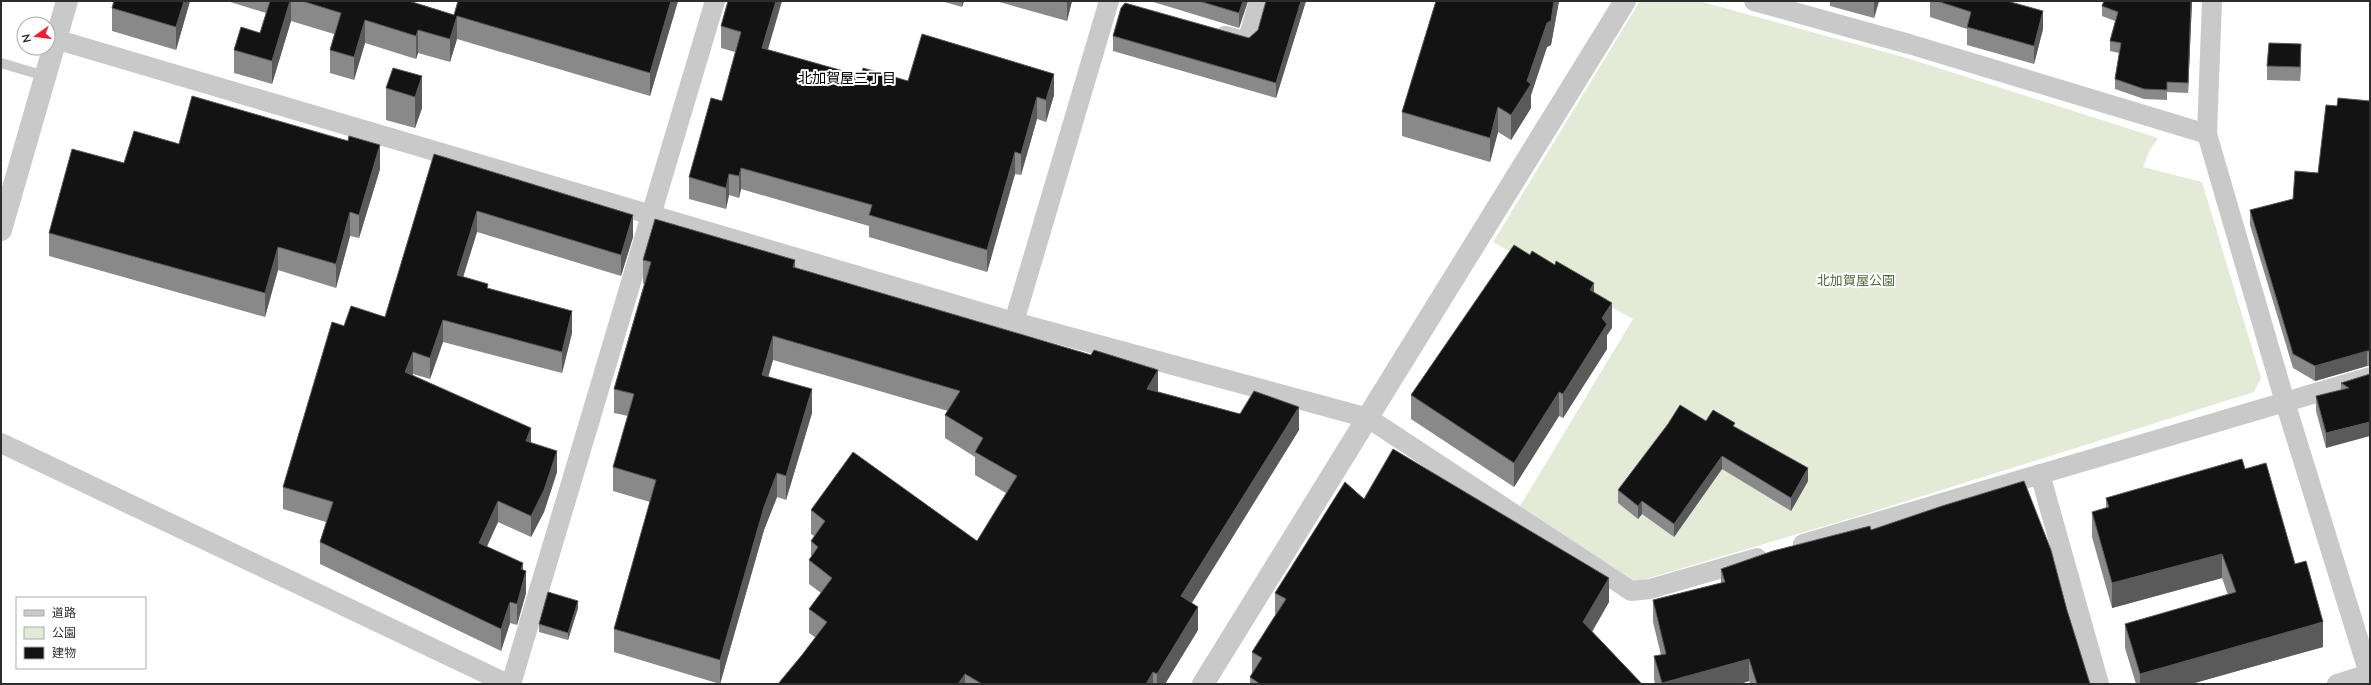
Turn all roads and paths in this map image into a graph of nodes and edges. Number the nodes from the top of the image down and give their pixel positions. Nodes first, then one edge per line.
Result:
1 (67, 1) edge
2 (715, 1) edge
3 (1259, 1) edge
4 (1625, 1) edge
5 (1754, 1) edge
6 (2212, 1) edge
7 (1115, 3) edge
8 (1209, 31) edge
9 (56, 39) joint
10 (51, 56) edge
11 (1, 63) edge
12 (45, 76) junction
13 (2207, 134) junction
14 (652, 216) junction
15 (1, 230) edge
16 (1014, 322) junction
17 (2370, 377) edge
18 (2285, 402) junction
19 (1368, 418) junction
20 (1, 443) edge
21 (2040, 474) junction
22 (2370, 675) edge
23 (509, 684) edge
24 (1203, 684) edge
25 (2099, 684) edge
26 (2337, 684) edge

1 - 9 street
2 - 14 street
3 - 8 street
4 - 19 street
5 - 13 street
6 - 13 street
7 - 16 street
9 - 14 street
10 - 12 street
11 - 12 lane
12 - 15 street
13 - 18 street
14 - 16 street
14 - 23 street
16 - 19 street
17 - 18 street
18 - 21 street
18 - 22 street
19 - 21 street
19 - 24 street
20 - 23 street
21 - 25 street
22 - 26 street

